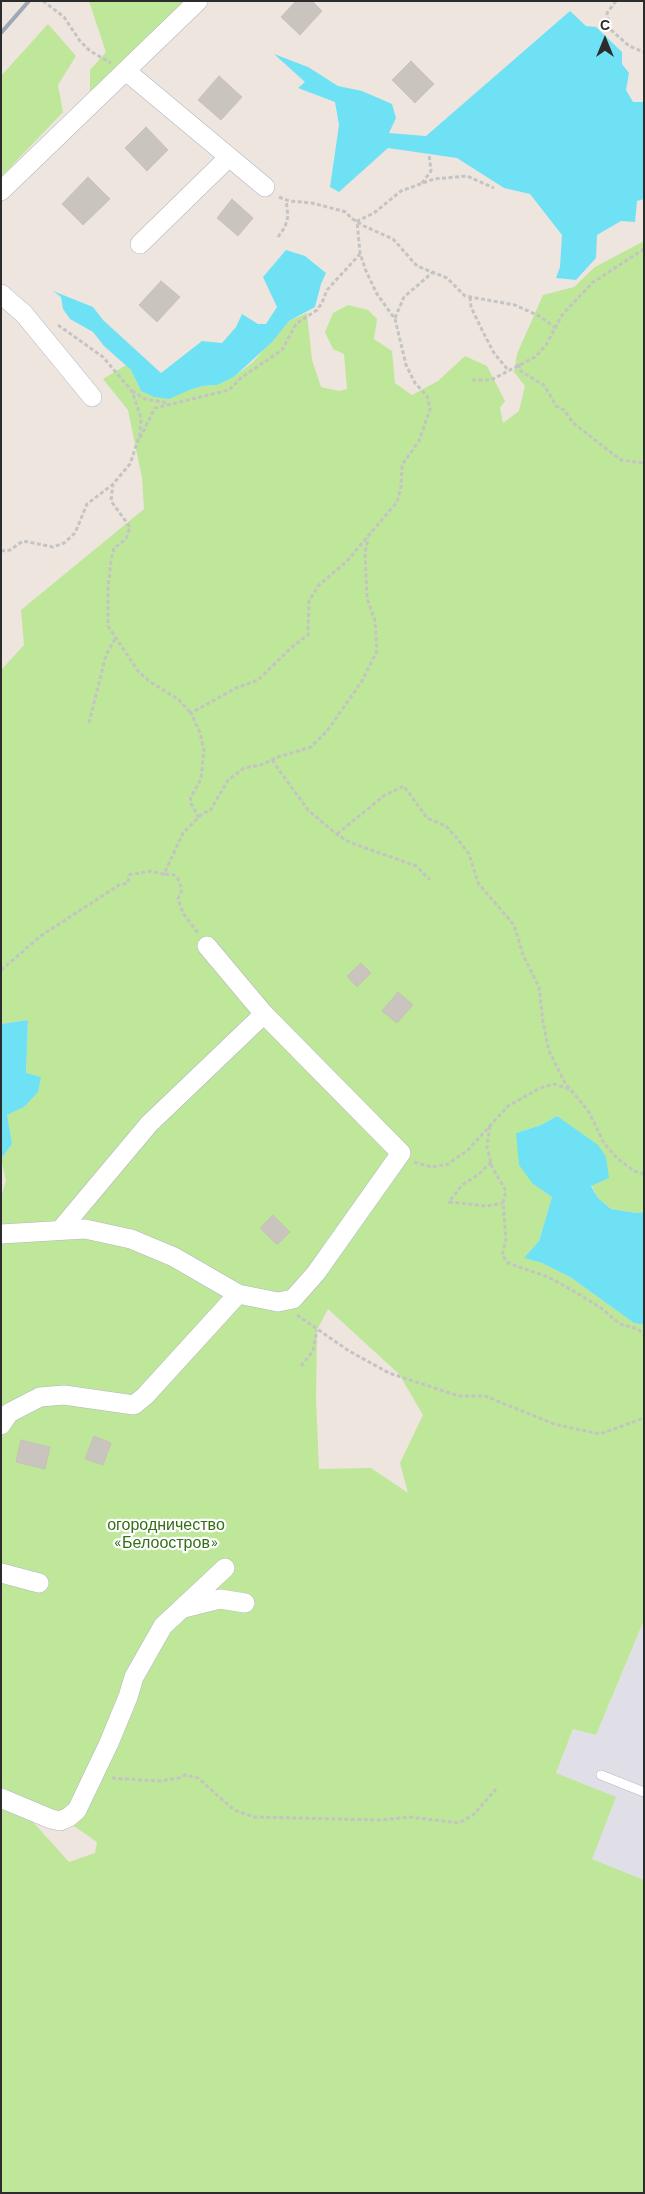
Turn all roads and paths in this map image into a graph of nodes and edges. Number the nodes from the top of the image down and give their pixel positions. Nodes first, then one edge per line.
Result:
1 (43, 1) edge
2 (198, 1) edge
3 (616, 1) edge
4 (644, 52) edge
5 (126, 71) junction
6 (429, 154) dead end
7 (228, 158) junction
8 (421, 183) junction
9 (265, 187) joint
10 (494, 188) dead end
11 (1, 191) edge
12 (286, 200) junction
13 (357, 222) junction
14 (278, 237) dead end
15 (140, 244) dead end
16 (644, 250) edge
17 (360, 254) junction
18 (432, 273) junction
19 (1, 294) edge
20 (470, 297) junction
21 (395, 319) junction
22 (35, 327) junction
23 (556, 328) junction
24 (519, 364) junction
25 (508, 370) junction
26 (472, 380) dead end
27 (132, 391) junction
28 (92, 397) dead end
29 (172, 403) junction
30 (137, 442) junction
31 (644, 463) edge
32 (113, 484) junction
33 (368, 537) junction
34 (1, 551) edge
35 (116, 637) junction
36 (191, 713) junction
37 (89, 723) dead end
38 (271, 760) junction
39 (199, 818) junction
40 (337, 834) junction
41 (164, 874) junction
42 (430, 880) dead end
43 (207, 946) joint
44 (1, 970) edge
45 (264, 1014) junction
46 (571, 1090) junction
47 (490, 1126) junction
48 (401, 1153) junction
49 (491, 1162) junction
50 (644, 1174) edge
51 (503, 1203) junction
52 (61, 1229) junction
53 (1, 1234) edge
54 (238, 1294) junction
55 (278, 1302) junction
56 (317, 1330) junction
57 (644, 1335) edge
58 (301, 1366) dead end
59 (644, 1418) edge
60 (1, 1424) edge
61 (225, 1568) dead end
62 (1, 1573) edge
63 (39, 1582) dead end
64 (245, 1603) dead end
65 (180, 1609) junction
66 (601, 1774) dead end
67 (92, 1779) junction
68 (496, 1789) dead end
69 (644, 1792) edge
70 (1, 1798) edge

1 - 5 path
2 - 5 street
3 - 4 path
5 - 7 street
5 - 11 street
6 - 8 path
7 - 9 street
7 - 15 street
8 - 10 path
8 - 13 path
9 - 12 path
12 - 13 path
12 - 14 path
13 - 17 path
13 - 18 path
16 - 23 path
17 - 21 path
17 - 29 path
18 - 20 path
18 - 21 path
19 - 22 street
20 - 23 path
20 - 25 path
21 - 33 path
22 - 27 path
22 - 28 street
23 - 24 path
24 - 25 path
24 - 31 path
25 - 26 path
27 - 29 path
27 - 30 path
29 - 30 path
30 - 32 path
32 - 34 path
32 - 35 path
33 - 36 path
33 - 38 path
35 - 36 path
35 - 37 path
36 - 39 path
38 - 39 path
38 - 40 path
39 - 41 path
40 - 42 path
40 - 46 path
41 - 43 path
41 - 44 path
43 - 45 street
45 - 48 street
45 - 52 street
46 - 47 path
46 - 50 path
47 - 48 path
47 - 49 path
48 - 55 street
49 - 51 path
49 - 51 path
51 - 57 path
52 - 53 street
52 - 54 street
54 - 55 street
54 - 60 street
55 - 56 path
56 - 58 path
56 - 59 path
61 - 65 street
62 - 63 street
64 - 65 street
65 - 67 street
66 - 69 lane
67 - 68 path
67 - 70 street

